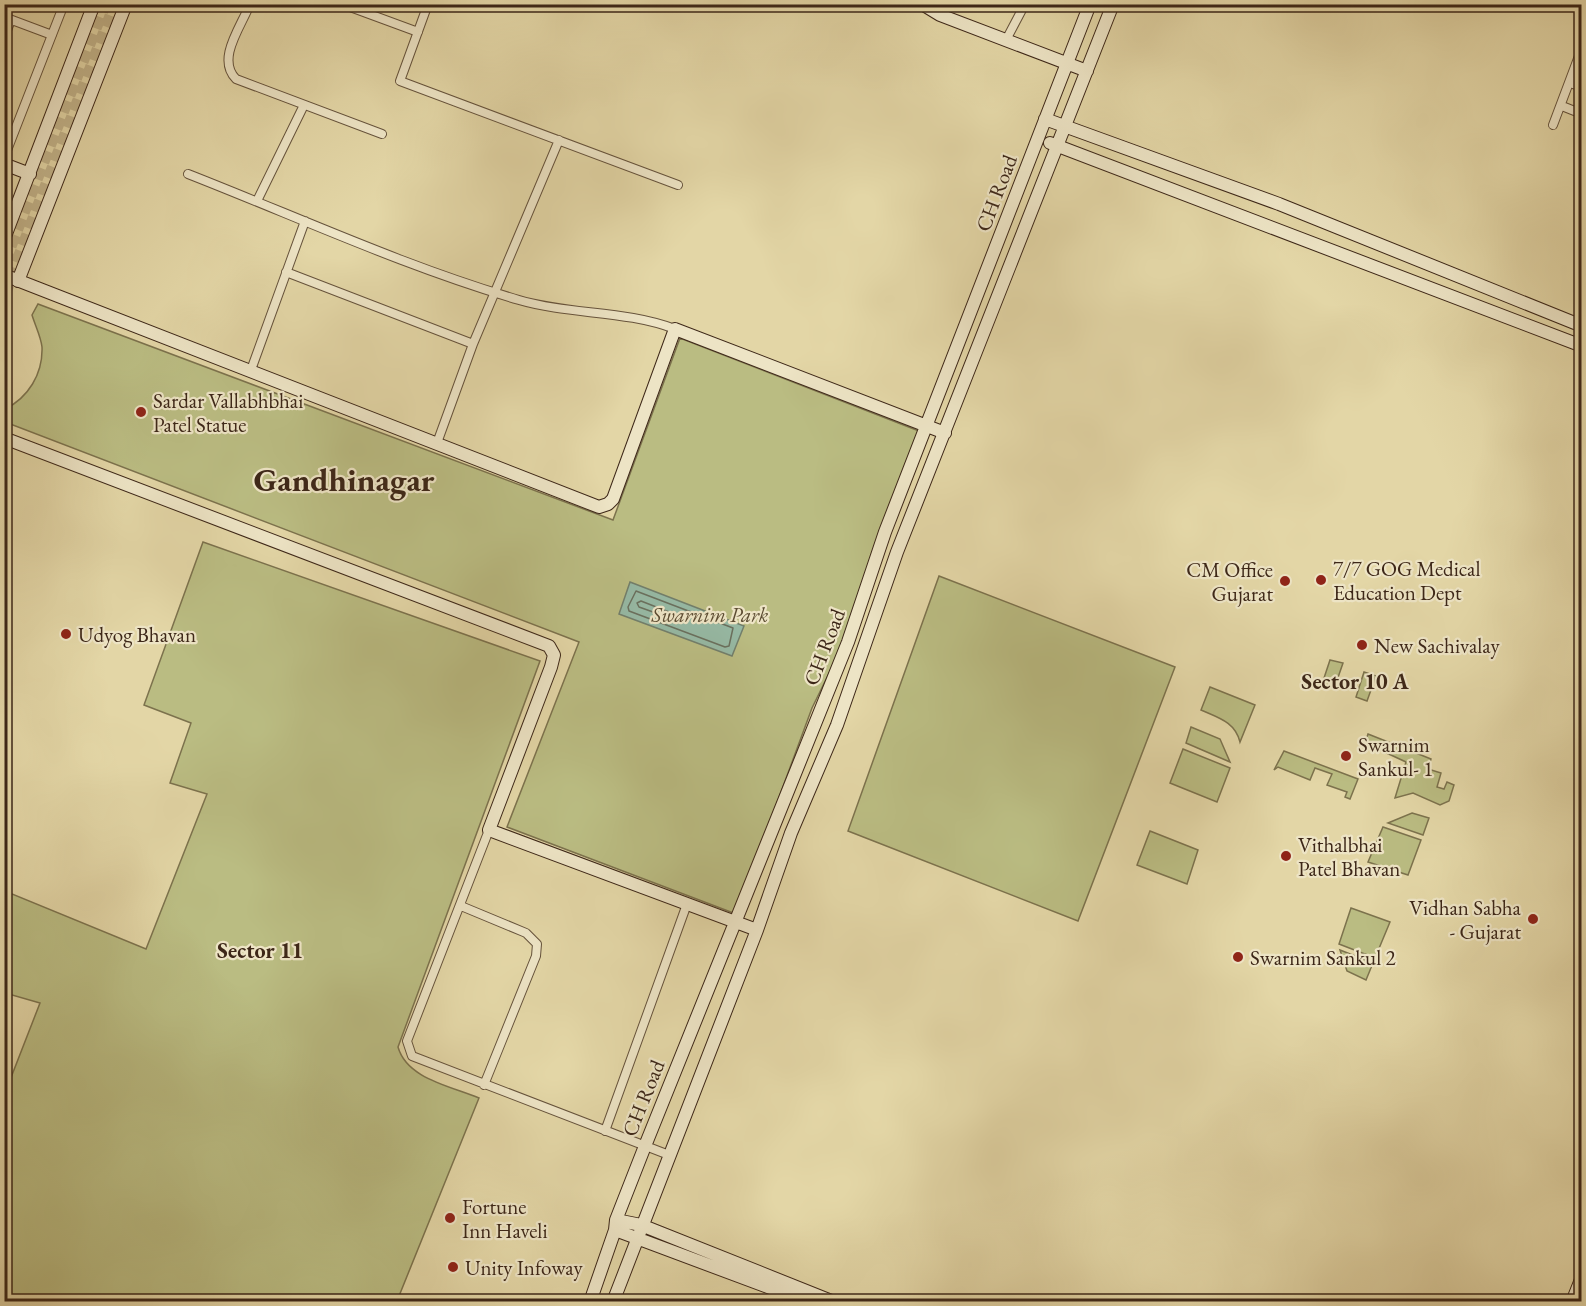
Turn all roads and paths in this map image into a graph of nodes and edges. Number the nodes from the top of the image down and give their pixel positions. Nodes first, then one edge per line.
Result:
1 (64, 4) edge
2 (94, 4) edge
3 (126, 4) edge
4 (250, 4) edge
5 (342, 4) edge
6 (428, 4) edge
7 (922, 4) edge
8 (1025, 4) edge
9 (1090, 4) edge
10 (1113, 4) edge
11 (8, 18) edge
12 (418, 32) junction
13 (52, 36) junction
14 (4, 38) edge
15 (1006, 40) junction
16 (1581, 51) edge
17 (1067, 64) junction
18 (1087, 71) junction
19 (1570, 83) junction
20 (1581, 87) edge
21 (304, 105) junction
22 (1562, 106) junction
23 (1581, 114) edge
24 (1045, 119) junction
25 (1553, 125) dead end
26 (1066, 127) junction
27 (382, 134) dead end
28 (1038, 138) junction
29 (559, 140) junction
30 (1057, 145) junction
31 (4, 158) edge
32 (4, 164) edge
33 (30, 174) junction
34 (188, 174) dead end
35 (678, 185) dead end
36 (256, 201) junction
37 (304, 221) junction
38 (4, 238) edge
39 (286, 272) junction
40 (4, 275) edge
41 (18, 281) junction
42 (495, 292) junction
43 (1581, 326) edge
44 (675, 329) junction
45 (473, 344) junction
46 (1581, 346) edge
47 (251, 370) junction
48 (928, 426) junction
49 (945, 433) junction
50 (4, 438) edge
51 (437, 443) junction
52 (489, 830) junction
53 (687, 904) junction
54 (461, 906) junction
55 (734, 922) junction
56 (757, 930) junction
57 (484, 1085) junction
58 (605, 1131) junction
59 (645, 1146) junction
60 (669, 1155) junction
61 (616, 1225) junction
62 (639, 1231) junction
63 (1581, 1277) edge
64 (813, 1299) edge
65 (590, 1302) edge
66 (613, 1302) edge
67 (834, 1302) edge
68 (1572, 1302) edge

1 - 13 street
2 - 33 street
3 - 41 street
4 - 21 street
5 - 12 street
6 - 12 street
7 - 15 street
8 - 15 street
9 - 17 street, CH Road
10 - 18 street, CH Road
11 - 13 street
11 - 14 street
12 - 29 street
13 - 31 street
15 - 17 street
16 - 19 street
17 - 18 street
17 - 24 street, CH Road
18 - 26 street, CH Road
19 - 20 street
19 - 22 street
21 - 27 street
21 - 36 street
22 - 23 street
22 - 25 street
24 - 26 street
24 - 28 street, CH Road
26 - 30 street, CH Road
26 - 43 street
28 - 30 street
28 - 48 street, CH Road
29 - 35 street
29 - 42 street
30 - 46 street
30 - 49 street, CH Road
32 - 33 street
33 - 38 street
34 - 36 street
36 - 37 street
37 - 39 street
37 - 42 street
39 - 45 street
39 - 47 street
40 - 41 street
41 - 47 street
42 - 44 street
42 - 45 street
44 - 48 street
44 - 51 street
45 - 51 street
47 - 51 street
48 - 49 street
48 - 55 street, CH Road
49 - 56 street, CH Road
50 - 52 street
52 - 53 street
52 - 54 street
53 - 55 street
53 - 58 street
54 - 57 street
54 - 57 street
55 - 56 street
55 - 59 street, CH Road
56 - 60 street, CH Road
57 - 58 street
58 - 59 street
59 - 60 street
59 - 61 street, CH Road
60 - 62 street, CH Road
61 - 62 street
61 - 65 street, CH Road
62 - 64 street
62 - 66 street, CH Road
63 - 68 street
64 - 67 street

